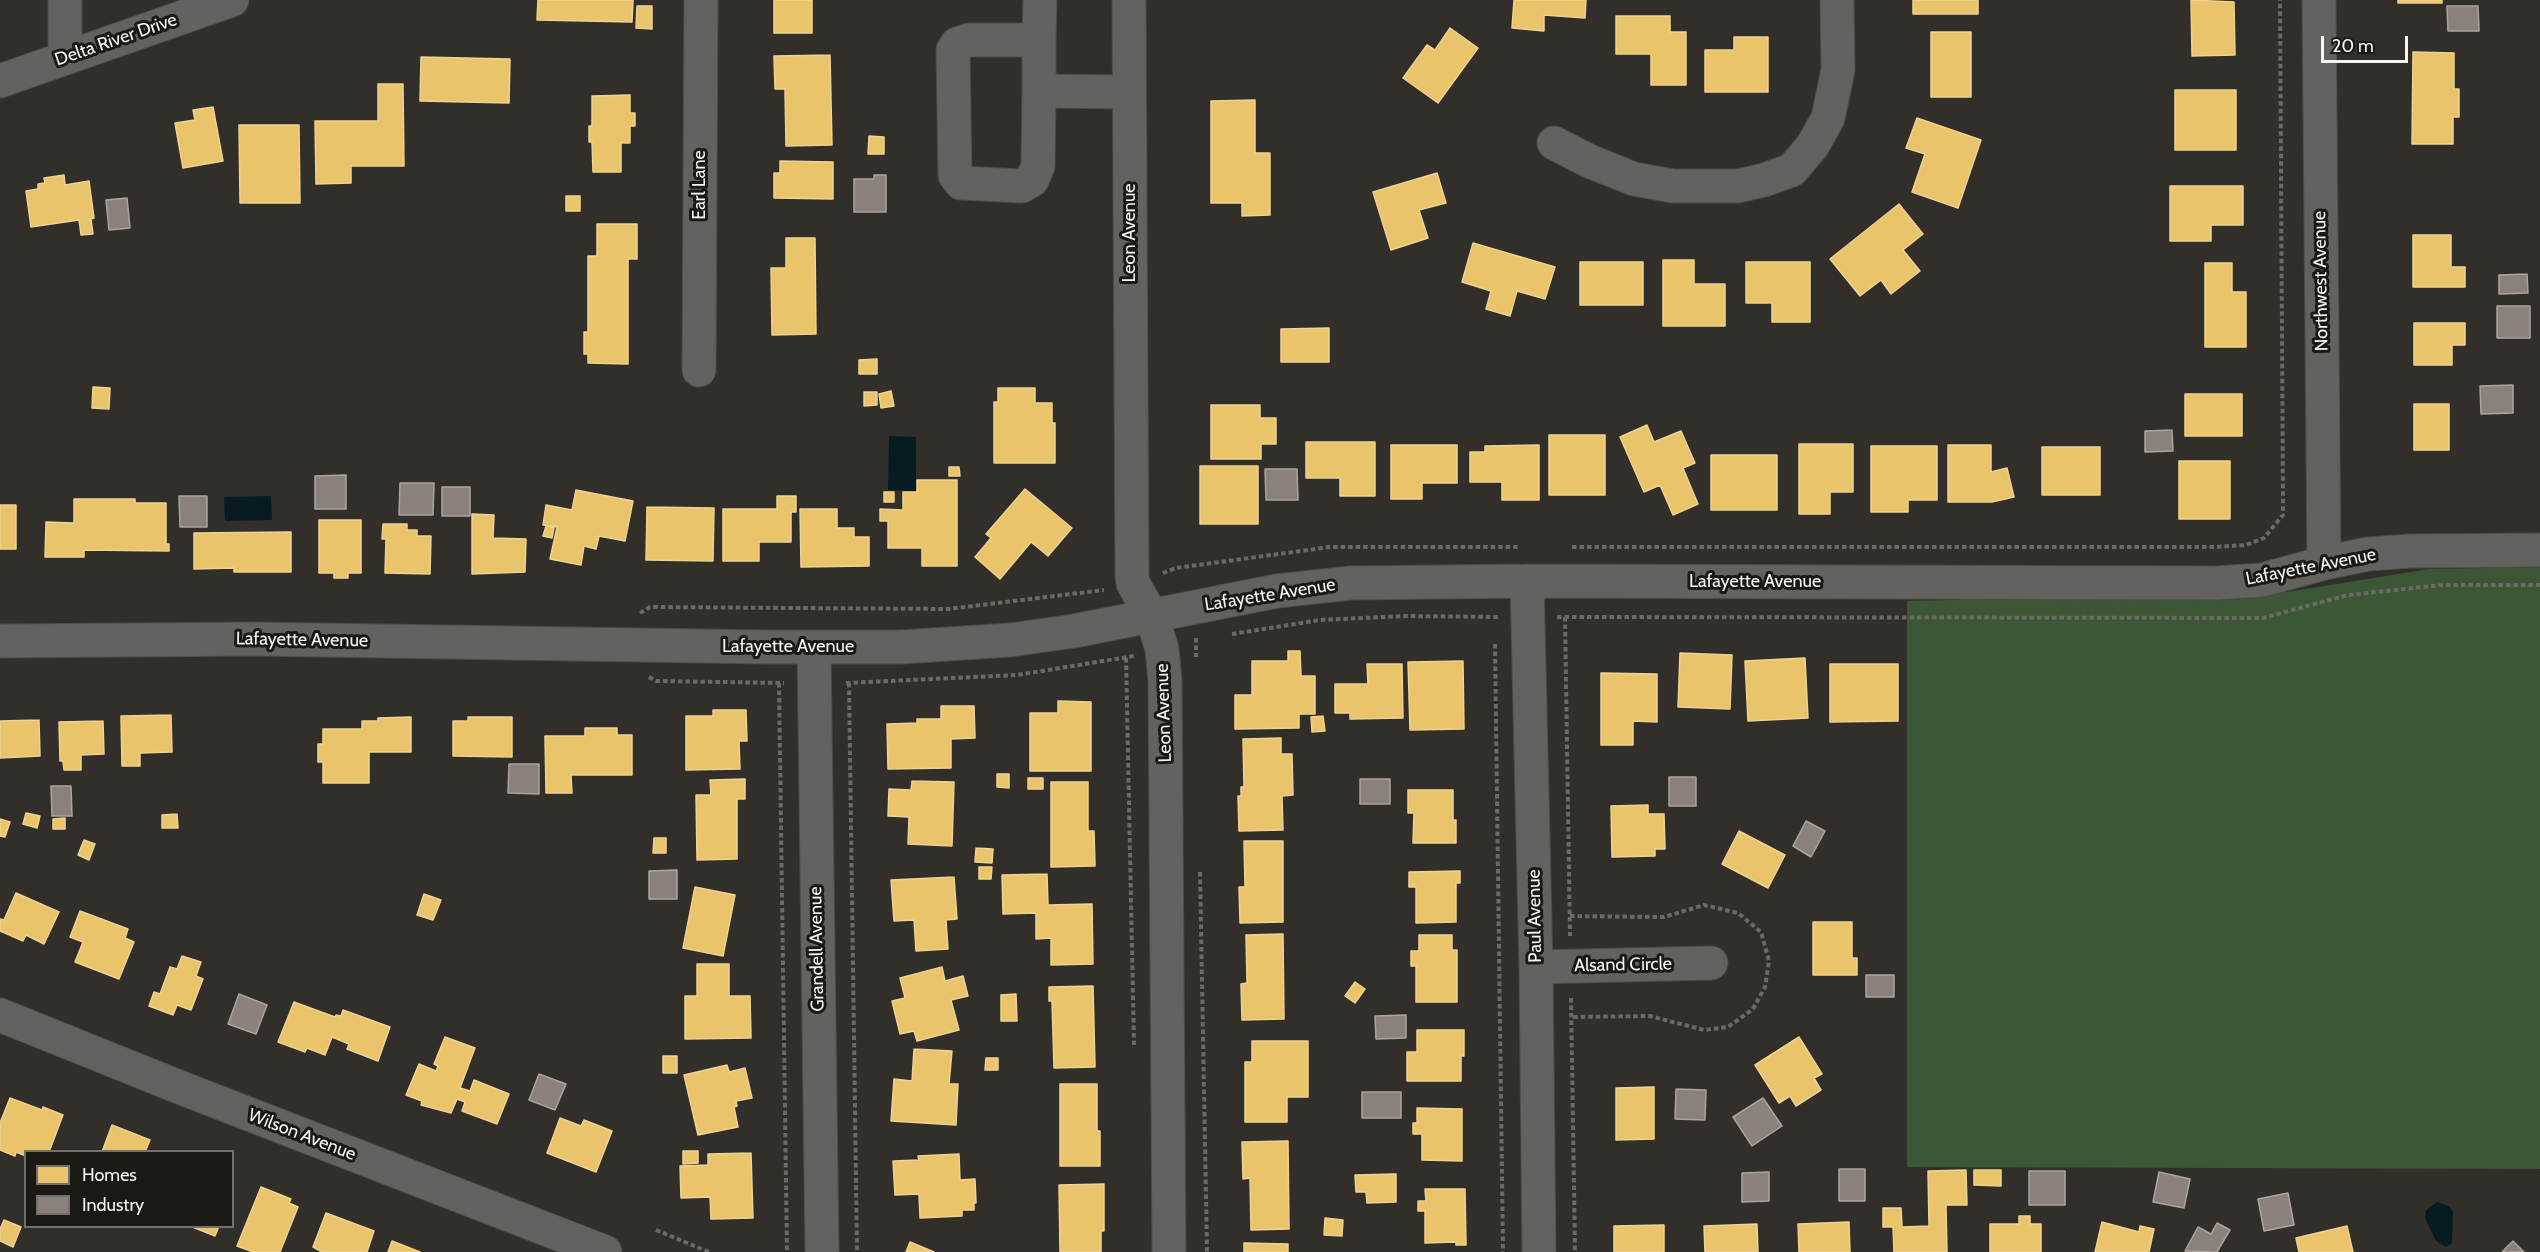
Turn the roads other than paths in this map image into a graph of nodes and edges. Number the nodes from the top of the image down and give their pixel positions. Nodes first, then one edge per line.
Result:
1 (65, 0) edge
2 (232, 0) edge
3 (701, 0) edge
4 (1040, 0) edge
5 (1129, 0) edge
6 (1837, 0) edge
7 (2319, 0) edge
8 (1039, 40) junction
9 (64, 58) junction
10 (0, 81) edge
11 (1039, 91) junction
12 (1129, 92) junction
13 (1554, 143) dead end
14 (699, 370) dead end
15 (2540, 550) edge
16 (2324, 563) junction
17 (1527, 581) junction
18 (1152, 617) junction
19 (0, 641) edge
20 (814, 647) junction
21 (1711, 963) dead end
22 (1536, 967) junction
23 (0, 1015) edge
24 (605, 1252) edge
25 (822, 1252) edge
26 (1169, 1252) edge
27 (1539, 1252) edge

1 - 9 street
2 - 9 street, Delta River Drive
3 - 14 street, Earl Lane
4 - 8 street
5 - 12 street, Leon Avenue
6 - 13 street
7 - 16 street, Northwest Avenue
8 - 11 street
8 - 11 street
9 - 10 street, Delta River Drive
11 - 12 street
12 - 18 street, Leon Avenue
15 - 16 street, Lafayette Avenue
16 - 17 street, Lafayette Avenue
17 - 18 street, Lafayette Avenue
17 - 22 street, Paul Avenue
18 - 20 street, Lafayette Avenue
18 - 26 street, Leon Avenue
19 - 20 street, Lafayette Avenue
20 - 25 street, Grandell Avenue
21 - 22 street, Alsand Circle
22 - 27 street, Paul Avenue
23 - 24 street, Wilson Avenue

